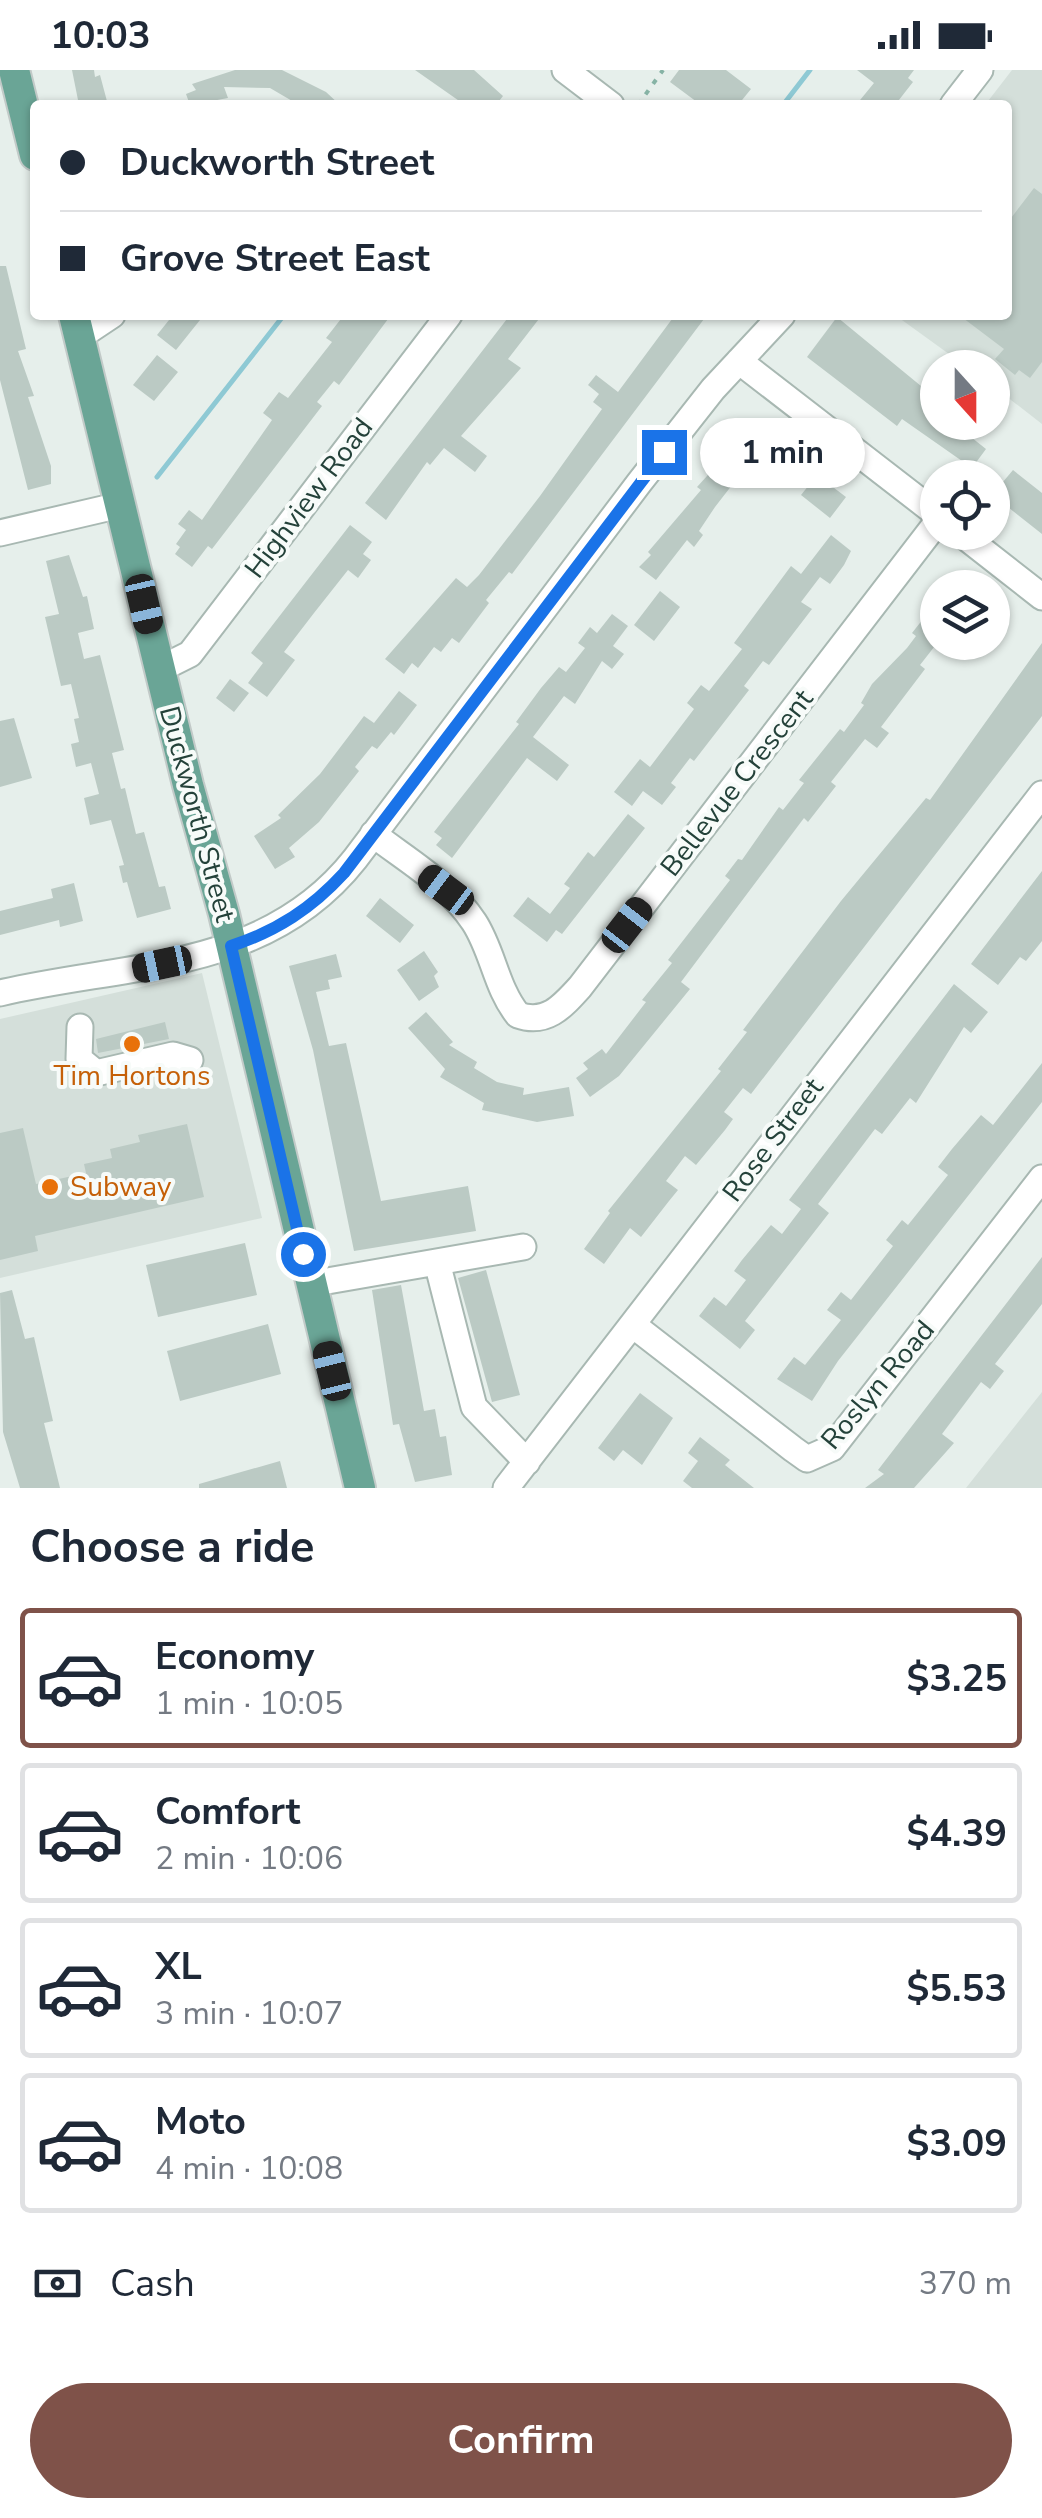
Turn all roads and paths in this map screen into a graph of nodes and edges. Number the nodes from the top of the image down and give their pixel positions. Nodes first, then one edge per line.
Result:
1 (14, 70) edge
2 (566, 70) edge
3 (663, 70) edge
4 (980, 70) edge
5 (605, 100) edge
6 (642, 100) edge
7 (957, 100) edge
8 (30, 135) edge
9 (445, 320) edge
10 (777, 320) edge
11 (77, 326) edge
12 (739, 361) junction
13 (920, 504) edge
14 (120, 505) junction
15 (0, 533) edge
16 (920, 542) edge
17 (983, 550) edge
18 (1042, 597) edge
19 (160, 669) junction
20 (1042, 794) edge
21 (373, 834) junction
22 (231, 946) junction
23 (0, 993) edge
24 (80, 1027) dead end
25 (190, 1060) dead end
26 (1042, 1178) edge
27 (524, 1248) dead end
28 (437, 1262) junction
29 (310, 1284) junction
30 (633, 1325) junction
31 (527, 1462) junction
32 (360, 1488) edge
33 (506, 1488) edge

1 - 8 main road
2 - 5 street
3 - 6 path
4 - 7 street
9 - 19 street, Highview Road
10 - 12 street
11 - 14 main road, Duckworth Street
12 - 13 street
12 - 21 street
14 - 15 street
14 - 19 main road, Duckworth Street
16 - 21 street, Bellevue Crescent
17 - 18 street
19 - 22 main road, Duckworth Street
20 - 30 street, Rose Street
21 - 22 street
22 - 23 street
22 - 29 main road, Duckworth Street
24 - 25 street
26 - 30 street, Roslyn Road
27 - 28 street
28 - 29 street
28 - 31 street
29 - 32 main road, Duckworth Street
30 - 31 street, Rose Street
31 - 33 street, Rose Street

